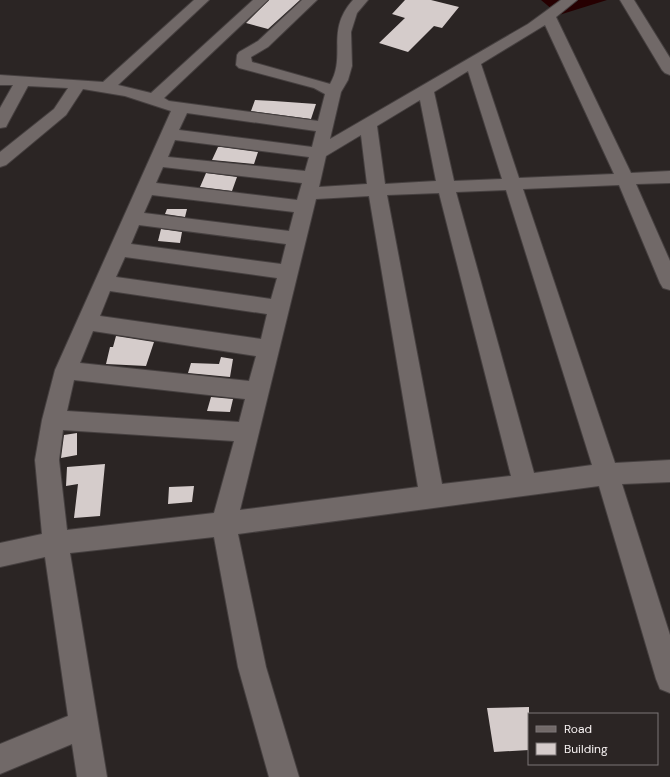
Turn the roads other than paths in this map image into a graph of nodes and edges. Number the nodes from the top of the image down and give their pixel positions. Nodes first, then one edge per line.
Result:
1 (202, 0) edge
2 (261, 0) edge
3 (310, 0) edge
4 (361, 0) edge
5 (570, 0) edge
6 (626, 0) edge
7 (548, 16) junction
8 (473, 62) junction
9 (670, 70) edge
10 (0, 80) edge
11 (23, 81) junction
12 (78, 85) junction
13 (106, 88) junction
14 (426, 89) junction
15 (333, 92) junction
16 (154, 99) junction
17 (181, 107) junction
18 (0, 123) edge
19 (368, 124) junction
20 (325, 127) junction
21 (169, 134) junction
22 (319, 153) junction
23 (0, 161) edge
24 (157, 161) junction
25 (670, 177) edge
26 (626, 179) junction
27 (513, 184) junction
28 (446, 186) junction
29 (145, 188) junction
30 (377, 190) junction
31 (308, 193) junction
32 (132, 218) junction
33 (297, 239) junction
34 (118, 249) junction
35 (288, 272) junction
36 (670, 282) edge
37 (104, 283) junction
38 (279, 308) junction
39 (87, 322) junction
40 (269, 349) junction
41 (66, 370) junction
42 (258, 391) junction
43 (53, 420) junction
44 (247, 432) junction
45 (670, 471) edge
46 (607, 474) junction
47 (525, 485) junction
48 (432, 497) junction
49 (224, 524) junction
50 (56, 543) junction
51 (0, 555) edge
52 (670, 679) edge
53 (84, 724) junction
54 (0, 759) edge
55 (92, 777) edge
56 (284, 777) edge

1 - 13 street
2 - 16 street
3 - 15 street
4 - 15 street
5 - 7 street
6 - 9 street
7 - 8 street
7 - 26 street
8 - 14 street
8 - 27 street
10 - 11 street
11 - 12 street
11 - 18 street
12 - 13 street
12 - 23 street
13 - 16 street
14 - 19 street
14 - 28 street
15 - 20 street
16 - 17 street
17 - 20 street
17 - 21 street
19 - 22 street
19 - 30 street
20 - 22 street
21 - 22 street
21 - 24 street
22 - 31 street
24 - 29 street
24 - 31 street
25 - 26 street
26 - 27 street
26 - 36 street
27 - 28 street
27 - 46 street
28 - 30 street
28 - 47 street
29 - 31 street
29 - 32 street
30 - 31 street
30 - 48 street
31 - 33 street
32 - 33 street
32 - 34 street
33 - 35 street
34 - 35 street
34 - 37 street
35 - 38 street
37 - 38 street
37 - 39 street
38 - 40 street
39 - 40 street
39 - 41 street
40 - 42 street
41 - 42 street
41 - 43 street
42 - 44 street
43 - 44 street
43 - 50 street
44 - 49 street
45 - 46 street
46 - 47 street
46 - 52 street
47 - 48 street
48 - 49 street
49 - 50 street
49 - 56 street
50 - 51 street
50 - 53 street
53 - 54 street
53 - 55 street

